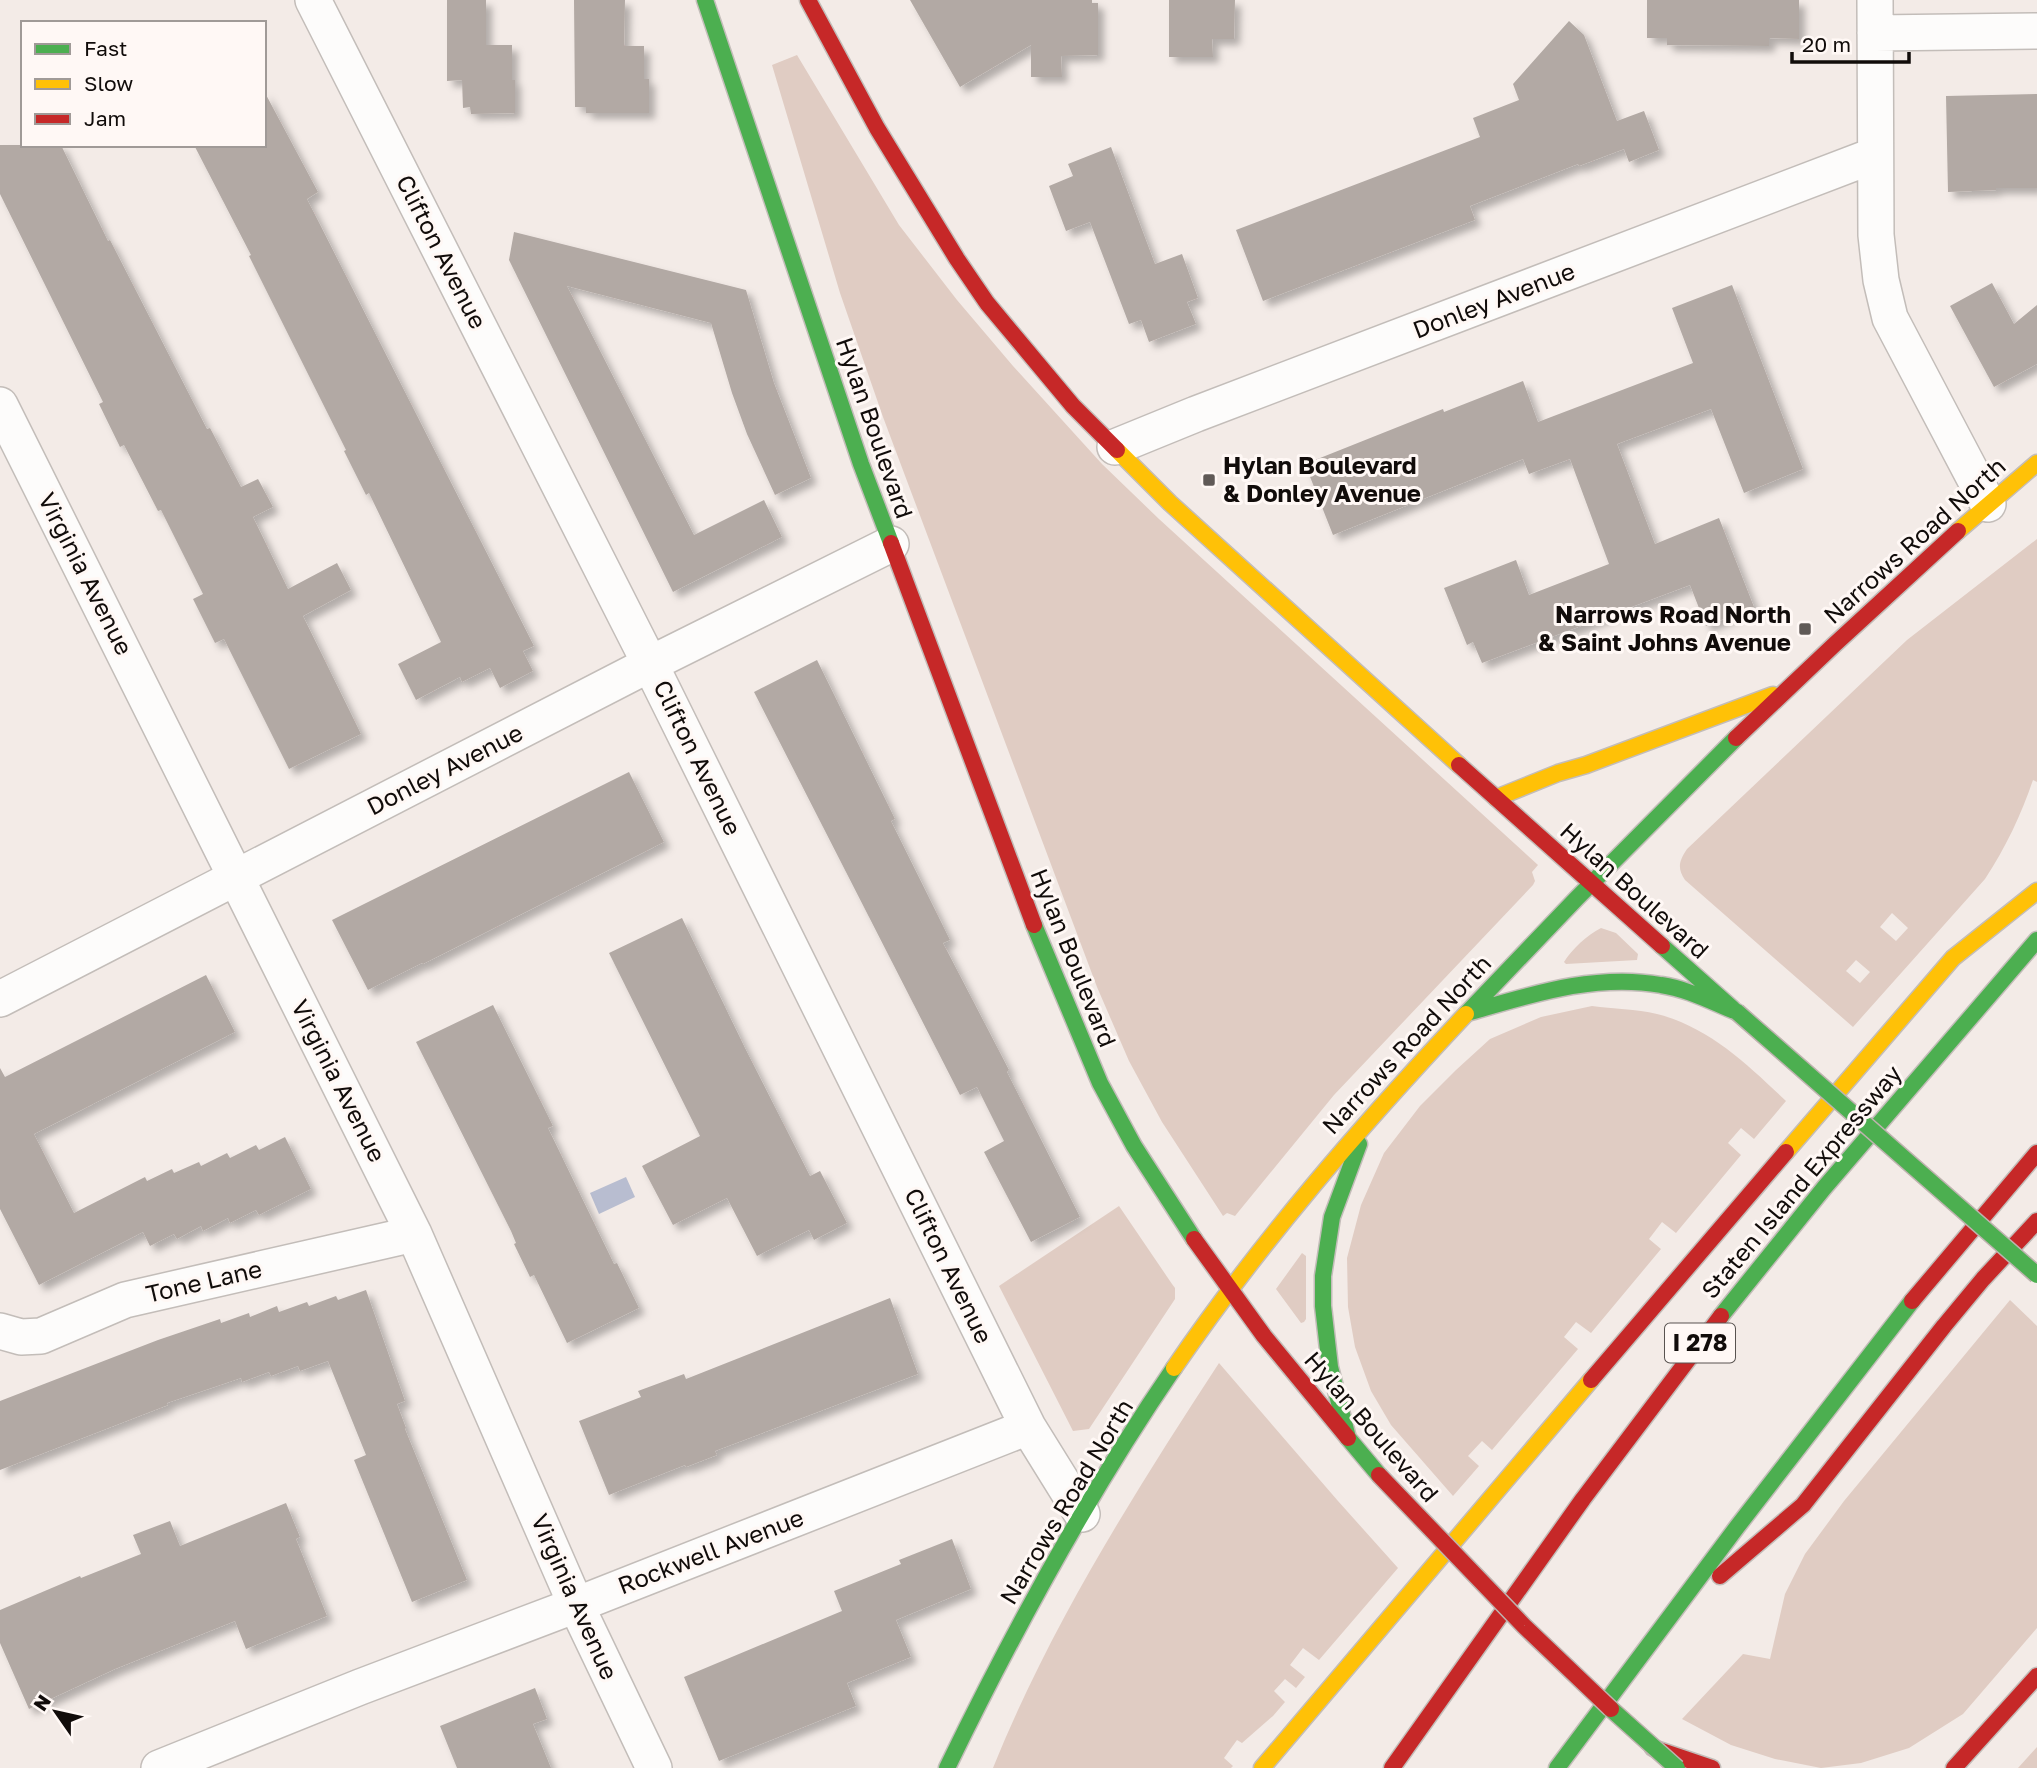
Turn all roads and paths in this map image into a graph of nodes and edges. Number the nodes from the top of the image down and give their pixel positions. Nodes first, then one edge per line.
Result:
1 (313, 0) edge
2 (705, 0) edge
3 (808, 0) edge
4 (1875, 17) edge
5 (2037, 31) edge
6 (1875, 155) junction
7 (0, 405) edge
8 (1115, 447) junction
9 (2037, 463) edge
10 (1988, 504) junction
11 (891, 544) junction
12 (650, 664) junction
13 (1788, 689) junction
14 (1496, 798) junction
15 (236, 878) junction
16 (1590, 882) junction
17 (2037, 891) edge
18 (2037, 940) edge
19 (0, 999) edge
20 (1737, 1012) junction
21 (1466, 1013) junction
22 (1369, 1120) junction
23 (2037, 1153) edge
24 (2037, 1221) edge
25 (414, 1234) junction
26 (2037, 1275) edge
27 (1229, 1291) junction
28 (0, 1331) edge
29 (1028, 1427) junction
30 (1348, 1438) junction
31 (1082, 1514) junction
32 (576, 1605) junction
33 (1666, 1622) junction
34 (2037, 1676) edge
35 (1653, 1748) junction
36 (1958, 1764) edge
37 (159, 1768) edge
38 (654, 1768) edge
39 (947, 1768) edge
40 (1262, 1768) edge
41 (1392, 1768) edge
42 (1557, 1768) edge
43 (1677, 1768) edge
44 (1712, 1768) edge
45 (1935, 1768) edge

1 - 12 street, Clifton Avenue
2 - 11 main road, Hylan Boulevard
3 - 8 main road, Hylan Boulevard
4 - 5 street
4 - 6 street
6 - 8 street, Donley Avenue
6 - 10 street
7 - 15 street, Virginia Avenue
8 - 14 main road, Hylan Boulevard
9 - 10 main road, Narrows Road North
10 - 13 main road, Narrows Road North
11 - 12 street, Donley Avenue
11 - 27 main road, Hylan Boulevard
12 - 15 street, Donley Avenue
12 - 29 street, Clifton Avenue
13 - 14 main road
13 - 16 main road, Narrows Road North
14 - 16 main road, Hylan Boulevard
15 - 19 street, Donley Avenue
15 - 25 street, Virginia Avenue
16 - 20 main road, Hylan Boulevard
16 - 21 main road, Narrows Road North
17 - 40 main road
18 - 41 main road, Staten Island Expressway / I 278
20 - 21 main road
20 - 26 main road, Hylan Boulevard, bridge
21 - 22 main road, Narrows Road North
22 - 27 main road, Narrows Road North
22 - 30 main road
23 - 33 main road
24 - 33 main road
25 - 28 street, Tone Lane
25 - 32 street, Virginia Avenue
27 - 30 main road, Hylan Boulevard
27 - 31 main road, Narrows Road North
29 - 31 street, Clifton Avenue
29 - 32 street, Rockwell Avenue
30 - 35 main road, Hylan Boulevard, bridge
31 - 39 main road, Narrows Road North
32 - 37 street, Rockwell Avenue
32 - 38 street, Virginia Avenue
33 - 42 main road
34 - 36 main road
35 - 43 main road, Hylan Boulevard, bridge
35 - 44 main road
36 - 45 main road

